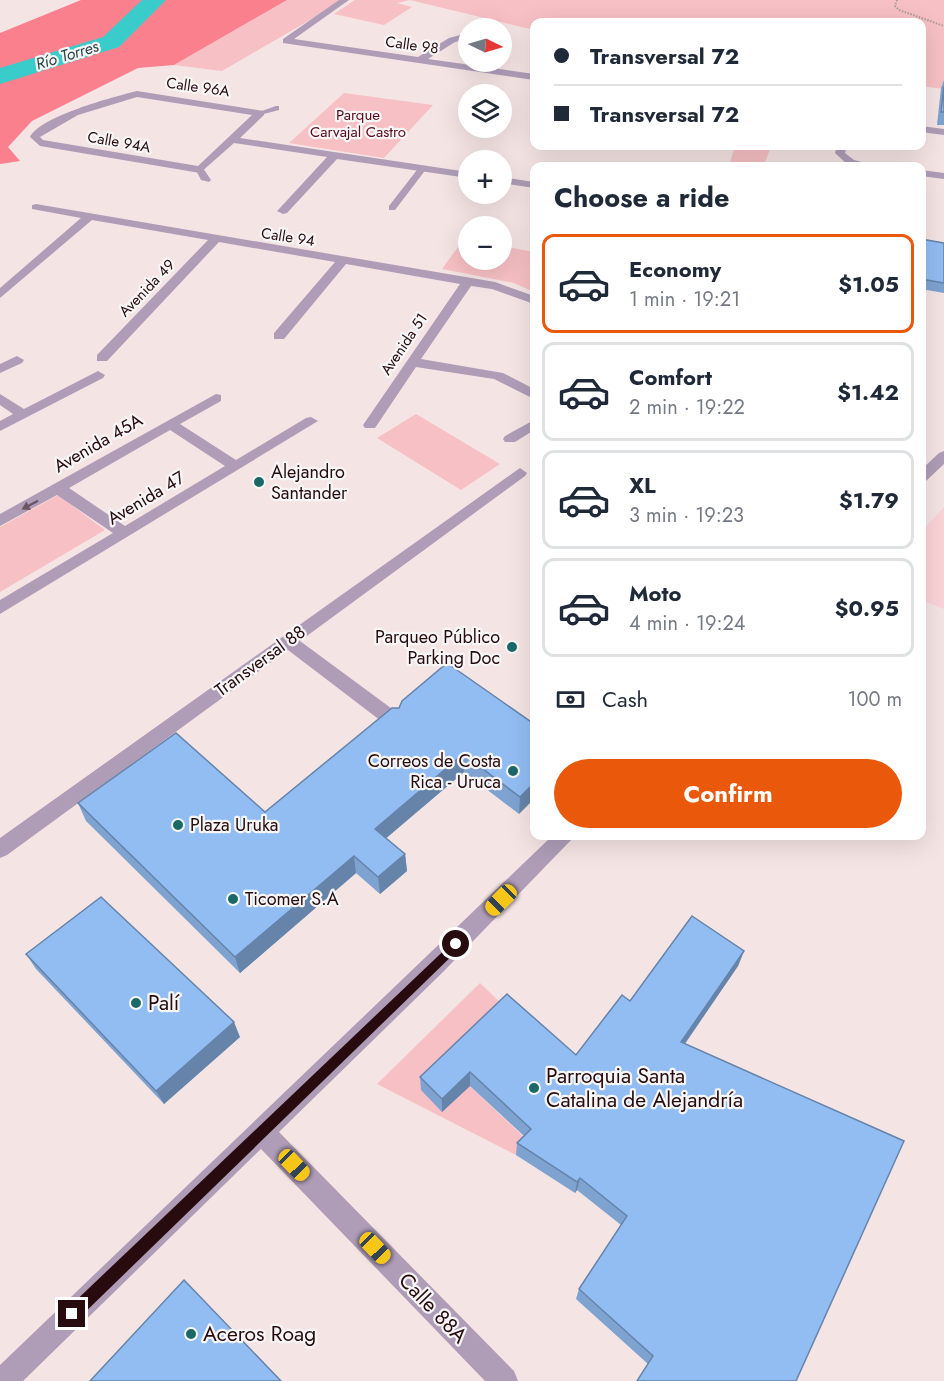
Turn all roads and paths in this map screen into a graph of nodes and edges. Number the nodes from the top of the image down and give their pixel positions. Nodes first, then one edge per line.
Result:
1 (345, 0) edge
2 (897, 0) edge
3 (922, 18) edge
4 (926, 20) edge
5 (944, 26) edge
6 (458, 38) edge
7 (418, 61) junction
8 (530, 76) edge
9 (276, 108) dead end
10 (260, 113) junction
11 (926, 130) edge
12 (944, 132) edge
13 (35, 137) joint
14 (234, 140) junction
15 (841, 150) edge
16 (335, 155) junction
17 (850, 162) edge
18 (423, 168) junction
19 (458, 173) edge
20 (926, 174) edge
21 (944, 176) edge
22 (512, 182) edge
23 (530, 184) edge
24 (36, 207) dead end
25 (392, 208) dead end
26 (284, 211) dead end
27 (88, 218) junction
28 (215, 240) junction
29 (342, 261) junction
30 (467, 282) junction
31 (0, 294) edge
32 (530, 298) edge
33 (279, 336) dead end
34 (102, 358) dead end
35 (17, 360) dead end
36 (412, 362) junction
37 (0, 369) edge
38 (98, 375) dead end
39 (530, 393) edge
40 (0, 398) edge
41 (216, 398) dead end
42 (23, 415) junction
43 (311, 421) dead end
44 (170, 424) junction
45 (370, 426) dead end
46 (530, 426) edge
47 (0, 427) edge
48 (510, 439) dead end
49 (944, 456) edge
50 (235, 466) junction
51 (520, 473) dead end
52 (926, 473) edge
53 (59, 489) junction
54 (0, 521) edge
55 (124, 533) junction
56 (0, 608) edge
57 (288, 641) junction
58 (392, 719) edge
59 (561, 840) edge
60 (0, 849) edge
61 (261, 1131) junction
62 (3, 1381) edge
63 (504, 1381) edge

1 - 7 street, Calle 98
2 - 3 path
4 - 5 path
6 - 7 street
7 - 8 street, Calle 98
9 - 10 lane
10 - 13 street, Calle 96A
10 - 14 street
11 - 12 street
13 - 14 street, Calle 94A
14 - 16 street
15 - 17 street
16 - 18 street
16 - 26 street
18 - 19 street
18 - 25 lane
20 - 21 street
22 - 23 street
24 - 27 street, Calle 94
27 - 28 street, Calle 94
27 - 31 street
28 - 29 street, Calle 94
28 - 34 street, Avenida 49
29 - 30 street, Calle 94
29 - 33 street
30 - 32 street, Calle 94
30 - 36 street, Avenida 51
35 - 37 street
36 - 39 street
36 - 45 street, Avenida 51
38 - 42 street
40 - 42 street
41 - 44 street, Avenida 45A
42 - 47 street
43 - 50 street, Avenida 47
44 - 50 street
44 - 53 street, Avenida 45A
46 - 48 street
49 - 52 street
50 - 55 street, Avenida 47
51 - 57 street, Transversal 88
53 -> 54 street, Avenida 45A
53 - 55 street
55 - 56 street, Avenida 47
57 - 58 street
57 - 60 street, Transversal 88
59 - 61 street
61 - 62 street
61 - 63 street, Calle 88A

